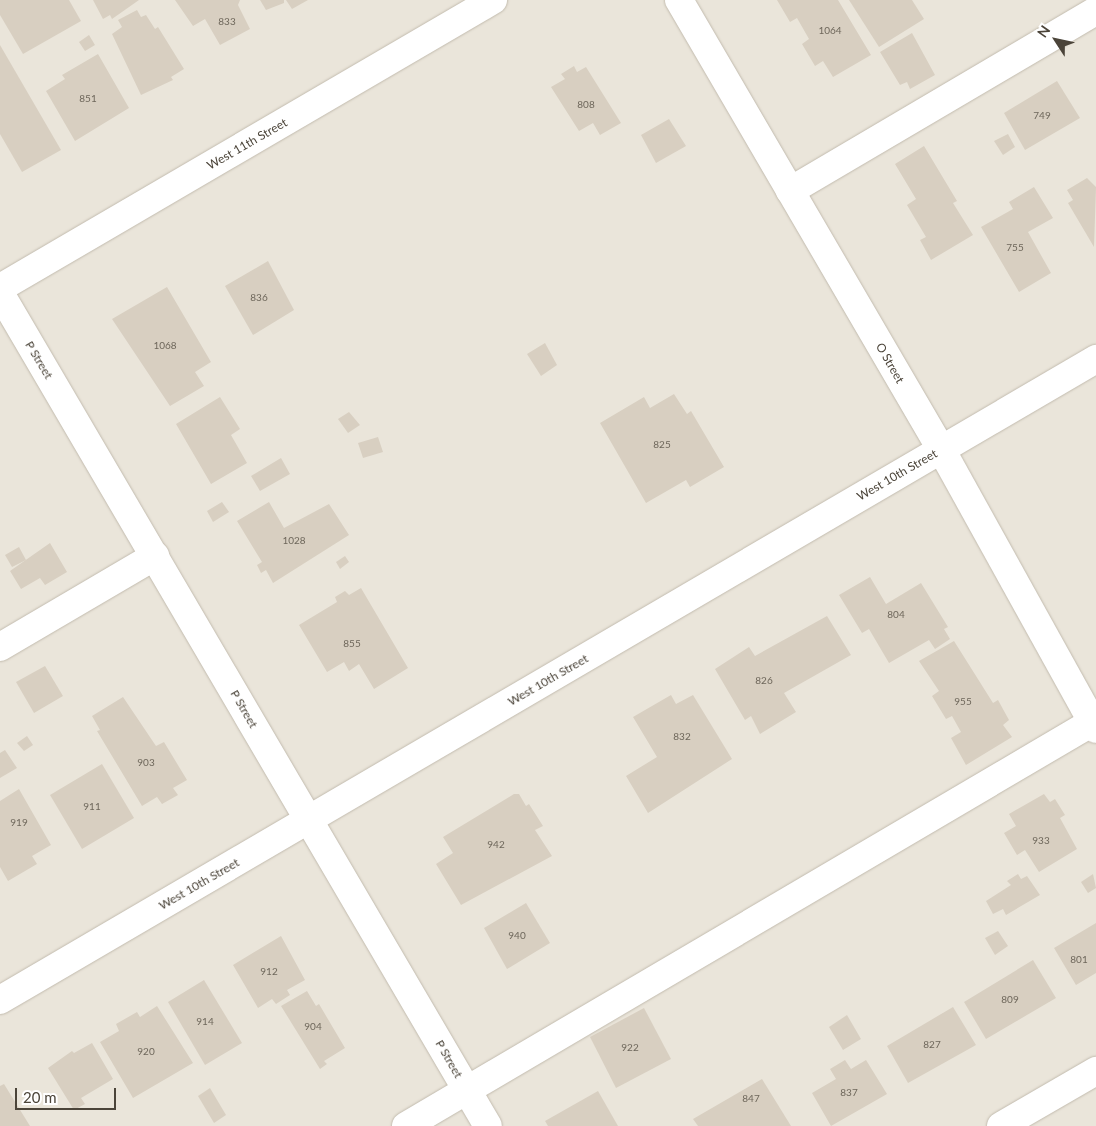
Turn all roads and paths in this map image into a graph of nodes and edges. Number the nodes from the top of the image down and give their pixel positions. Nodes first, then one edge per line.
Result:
1 (493, 0) edge
2 (679, 0) edge
3 (1096, 11) edge
4 (790, 190) junction
5 (0, 288) edge
6 (0, 293) edge
7 (1096, 359) edge
8 (941, 449) junction
9 (155, 556) junction
10 (0, 647) edge
11 (1095, 724) edge
12 (309, 820) junction
13 (0, 1000) edge
14 (1096, 1070) edge
15 (467, 1090) junction
16 (406, 1126) edge
17 (488, 1126) edge
18 (1001, 1126) edge

1 - 5 street, West 11th Street
2 - 4 street, O Street
3 - 4 street
4 - 8 street, O Street
6 - 9 street, P Street
7 - 8 street, West 10th Street
8 - 11 street, O Street
8 - 12 street, West 10th Street
9 - 10 street
9 - 12 street, P Street
11 - 15 street
12 - 13 street, West 10th Street
12 - 15 street, P Street
14 - 18 street
15 - 16 street
15 - 17 street, P Street

